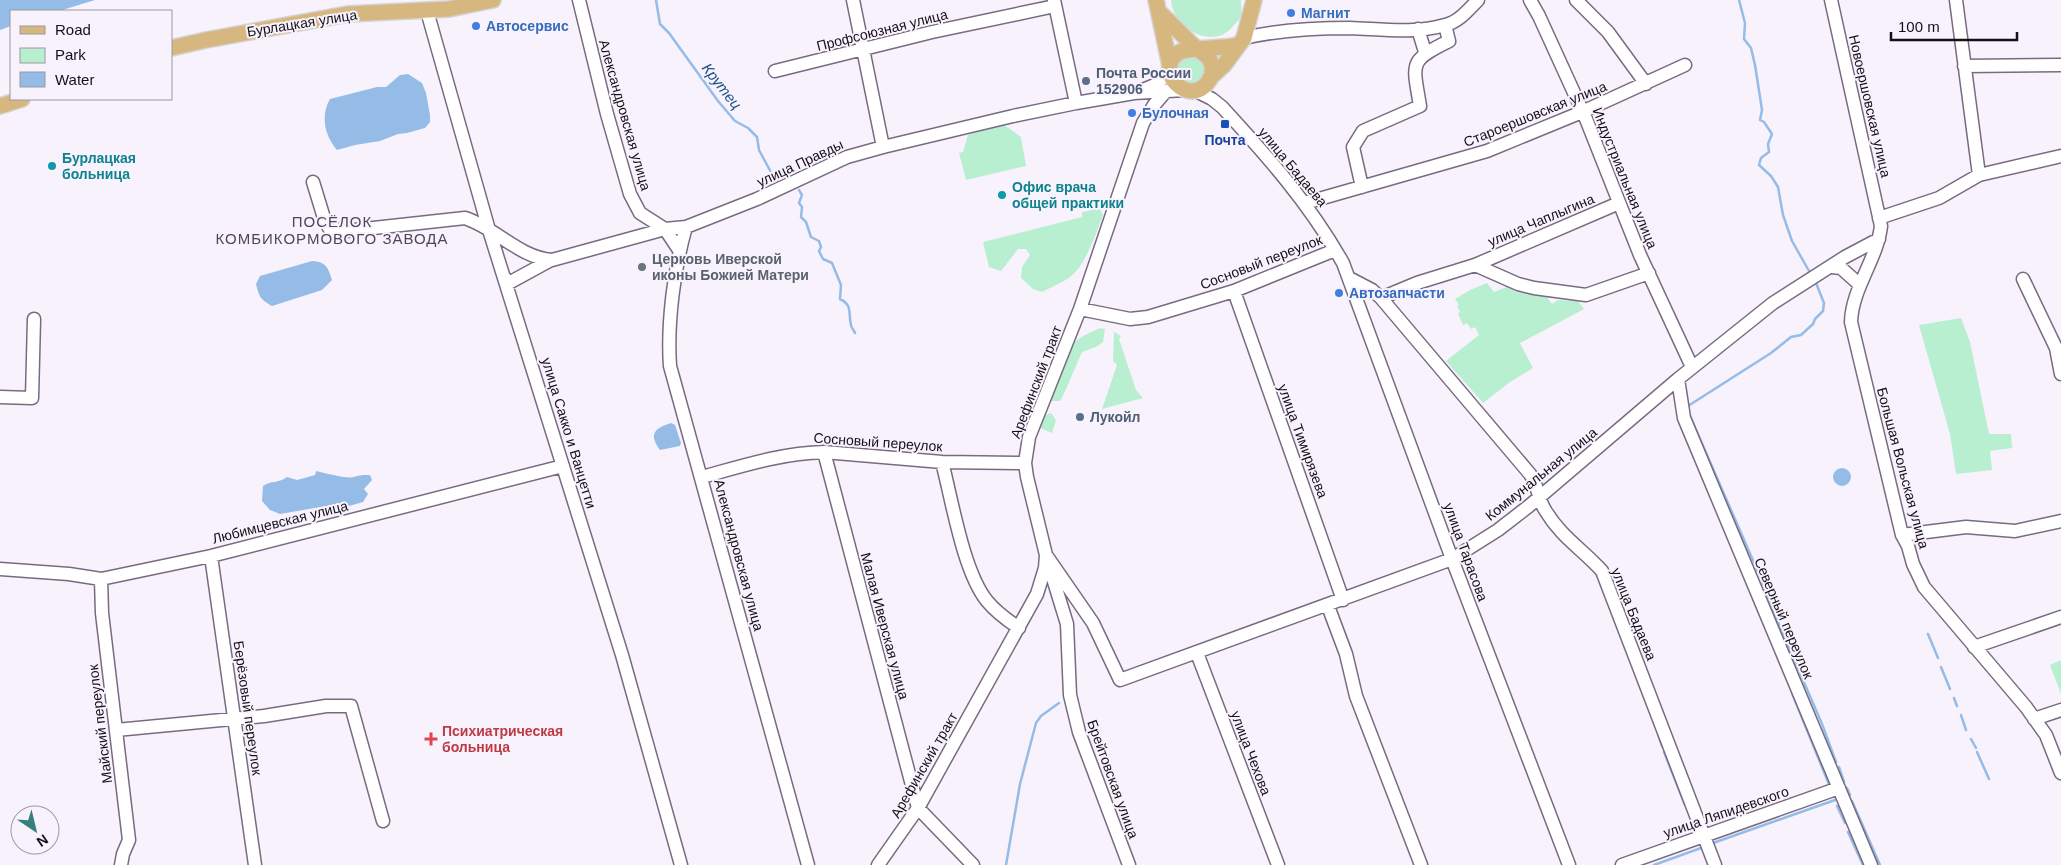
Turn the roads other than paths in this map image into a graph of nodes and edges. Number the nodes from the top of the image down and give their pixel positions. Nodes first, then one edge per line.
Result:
1 (493, 0) edge
2 (578, 0) edge
3 (853, 0) edge
4 (1254, 0) edge
5 (1478, 0) edge
6 (1530, 0) edge
7 (1576, 0) edge
8 (1831, 0) edge
9 (1956, 0) edge
10 (1055, 3) edge
11 (1158, 6) edge
12 (427, 11) junction
13 (1446, 25) junction
14 (1418, 29) junction
15 (1241, 41) junction
16 (172, 48) edge
17 (863, 50) junction
18 (1198, 50) junction
19 (1425, 52) junction
20 (1685, 65) dead end
21 (2061, 65) edge
22 (1964, 66) junction
23 (1170, 68) junction
24 (775, 71) dead end
25 (1646, 84) junction
26 (1200, 86) junction
27 (1166, 91) junction
28 (1134, 93) junction
29 (19, 100) edge
30 (1076, 103) junction
31 (0, 106) edge
32 (1582, 112) junction
33 (1144, 123) junction
34 (883, 147) junction
35 (2061, 156) edge
36 (1979, 175) junction
37 (314, 182) dead end
38 (1362, 186) junction
39 (1305, 203) junction
40 (1619, 203) junction
41 (1879, 218) junction
42 (686, 227) junction
43 (489, 230) junction
44 (665, 230) junction
45 (1879, 239) junction
46 (679, 250) junction
47 (1335, 250) junction
48 (552, 260) junction
49 (1475, 265) junction
50 (1832, 267) junction
51 (1649, 273) junction
52 (1349, 278) junction
53 (2023, 279) dead end
54 (507, 284) junction
55 (1860, 284) junction
56 (1234, 292) junction
57 (1381, 298) junction
58 (1080, 309) junction
59 (34, 319) dead end
60 (1692, 367) junction
61 (2061, 374) edge
62 (1678, 379) junction
63 (0, 397) edge
64 (824, 452) junction
65 (942, 462) junction
66 (1025, 463) junction
67 (564, 466) junction
68 (702, 477) junction
69 (1540, 498) junction
70 (2061, 521) edge
71 (1902, 535) junction
72 (1046, 555) junction
73 (210, 556) junction
74 (1452, 559) junction
75 (0, 569) edge
76 (101, 579) junction
77 (1343, 600) junction
78 (1328, 606) junction
79 (2061, 617) edge
80 (1020, 628) junction
81 (1974, 647) junction
82 (1196, 652) junction
83 (2061, 710) edge
84 (234, 718) junction
85 (2034, 719) junction
86 (116, 730) junction
87 (2061, 773) edge
88 (1839, 788) junction
89 (918, 808) junction
90 (383, 821) dead end
91 (1704, 837) junction
92 (121, 865) edge
93 (255, 865) edge
94 (681, 865) edge
95 (808, 865) edge
96 (878, 865) edge
97 (973, 865) edge
98 (1129, 865) edge
99 (1278, 865) edge
100 (1422, 865) edge
101 (1569, 865) edge
102 (1622, 865) edge
103 (1715, 865) edge
104 (1871, 865) edge

1 - 12 main road, Бурлацкая улица
2 - 44 street, Александровская улица
3 - 17 street
4 - 15 main road
5 - 13 street
6 - 32 street, Индустриальная улица
7 - 25 street
8 - 41 street, Новоершовская улица
9 - 22 street
10 - 17 street, Профсоюзная улица
10 - 30 street
11 - 18 main road
11 - 23 main road
12 - 16 main road, Бурлацкая улица
12 - 43 street
13 - 14 street
13 - 19 street
14 - 15 street
14 - 19 street
15 - 18 main road
15 - 26 main road
17 - 24 street, Профсоюзная улица
17 - 34 street
18 - 23 main road
18 - 26 main road
19 - 38 street
20 - 25 street, Староершовская улица
21 - 22 street
22 - 36 street
23 - 26 main road
23 - 28 street, улица Правды
25 - 32 street, Староершовская улица
26 - 27 street, улица Правды
26 - 39 street, улица Бадаева
27 - 28 street, улица Правды
27 - 33 street, Арефинский тракт
28 - 30 street, улица Правды
28 - 33 street
29 - 31 main road
30 - 34 street, улица Правды
32 - 38 street, Староершовская улица
32 - 40 street, Индустриальная улица
33 - 58 street, Арефинский тракт
34 - 42 street, улица Правды
35 - 36 street
36 - 41 street
37 - 43 street, улица Правды
38 - 39 street, Староершовская улица
39 - 47 street, улица Бадаева
40 - 49 street, улица Чаплыгина
40 - 51 street, Индустриальная улица
41 - 45 street, Большая Вольская улица
42 - 44 street, улица Правды
42 - 46 street, Александровская улица
43 - 48 street, улица Правды
43 - 54 street, улица Сакко и Ванцетти
44 - 46 street, Александровская улица
44 - 48 street, улица Правды
45 - 50 street, Коммунальная улица
45 - 55 street, Большая Вольская улица
46 - 68 street, Александровская улица
47 - 52 street, улица Тарасова
47 - 56 street, Сосновый переулок
48 - 54 street
49 - 51 street
49 - 57 street, улица Чаплыгина
50 - 55 street
50 - 60 street, Коммунальная улица
51 - 60 street, Индустриальная улица
52 - 57 street, улица Бадаева
52 - 74 street, улица Тарасова
53 - 61 street
54 - 67 street, улица Сакко и Ванцетти
55 - 71 street, Большая Вольская улица
56 - 58 street, Сосновый переулок
56 - 77 street, улица Тимирязева
57 - 69 street, улица Бадаева
58 - 66 street, Арефинский тракт
59 - 63 street
60 - 62 street, Коммунальная улица
62 - 69 street, Коммунальная улица
62 - 88 street, Северный переулок
64 - 65 street, Сосновый переулок
64 - 68 street, Сосновый переулок
64 - 89 street, Малая Иверская улица
65 - 66 street, Сосновый переулок
65 - 80 street
66 - 72 street, Арефинский тракт
67 - 73 street, Любимцевская улица
67 - 94 street, улица Сакко и Ванцетти
68 - 95 street, Александровская улица
69 - 74 street, Коммунальная улица
69 - 91 street, улица Бадаева
70 - 71 street
71 - 81 street, Большая Вольская улица
72 - 80 street, Арефинский тракт
72 - 82 street, Коммунальная улица
72 - 98 street, Брейтовская улица
73 - 76 street, Любимцевская улица
73 - 84 street, Берёзовый переулок
74 - 77 street, Коммунальная улица
74 - 101 street, улица Тарасова
75 - 76 street, Любимцевская улица
76 - 86 street, Майский переулок
77 - 78 street, Коммунальная улица
78 - 82 street, Коммунальная улица
78 - 100 street
79 - 81 street
80 - 89 street, Арефинский тракт
81 - 85 street, Большая Вольская улица
82 - 99 street, улица Чехова
83 - 85 street
84 - 86 street
84 - 90 street
84 - 93 street, Берёзовый переулок
85 - 87 street, Большая Вольская улица
86 - 92 street, Майский переулок
88 - 91 street, улица Ляпидевского
88 - 104 street, Северный переулок
89 - 96 street, Арефинский тракт
89 - 97 street
91 - 102 street, улица Ляпидевского
91 - 103 street, улица Бадаева

